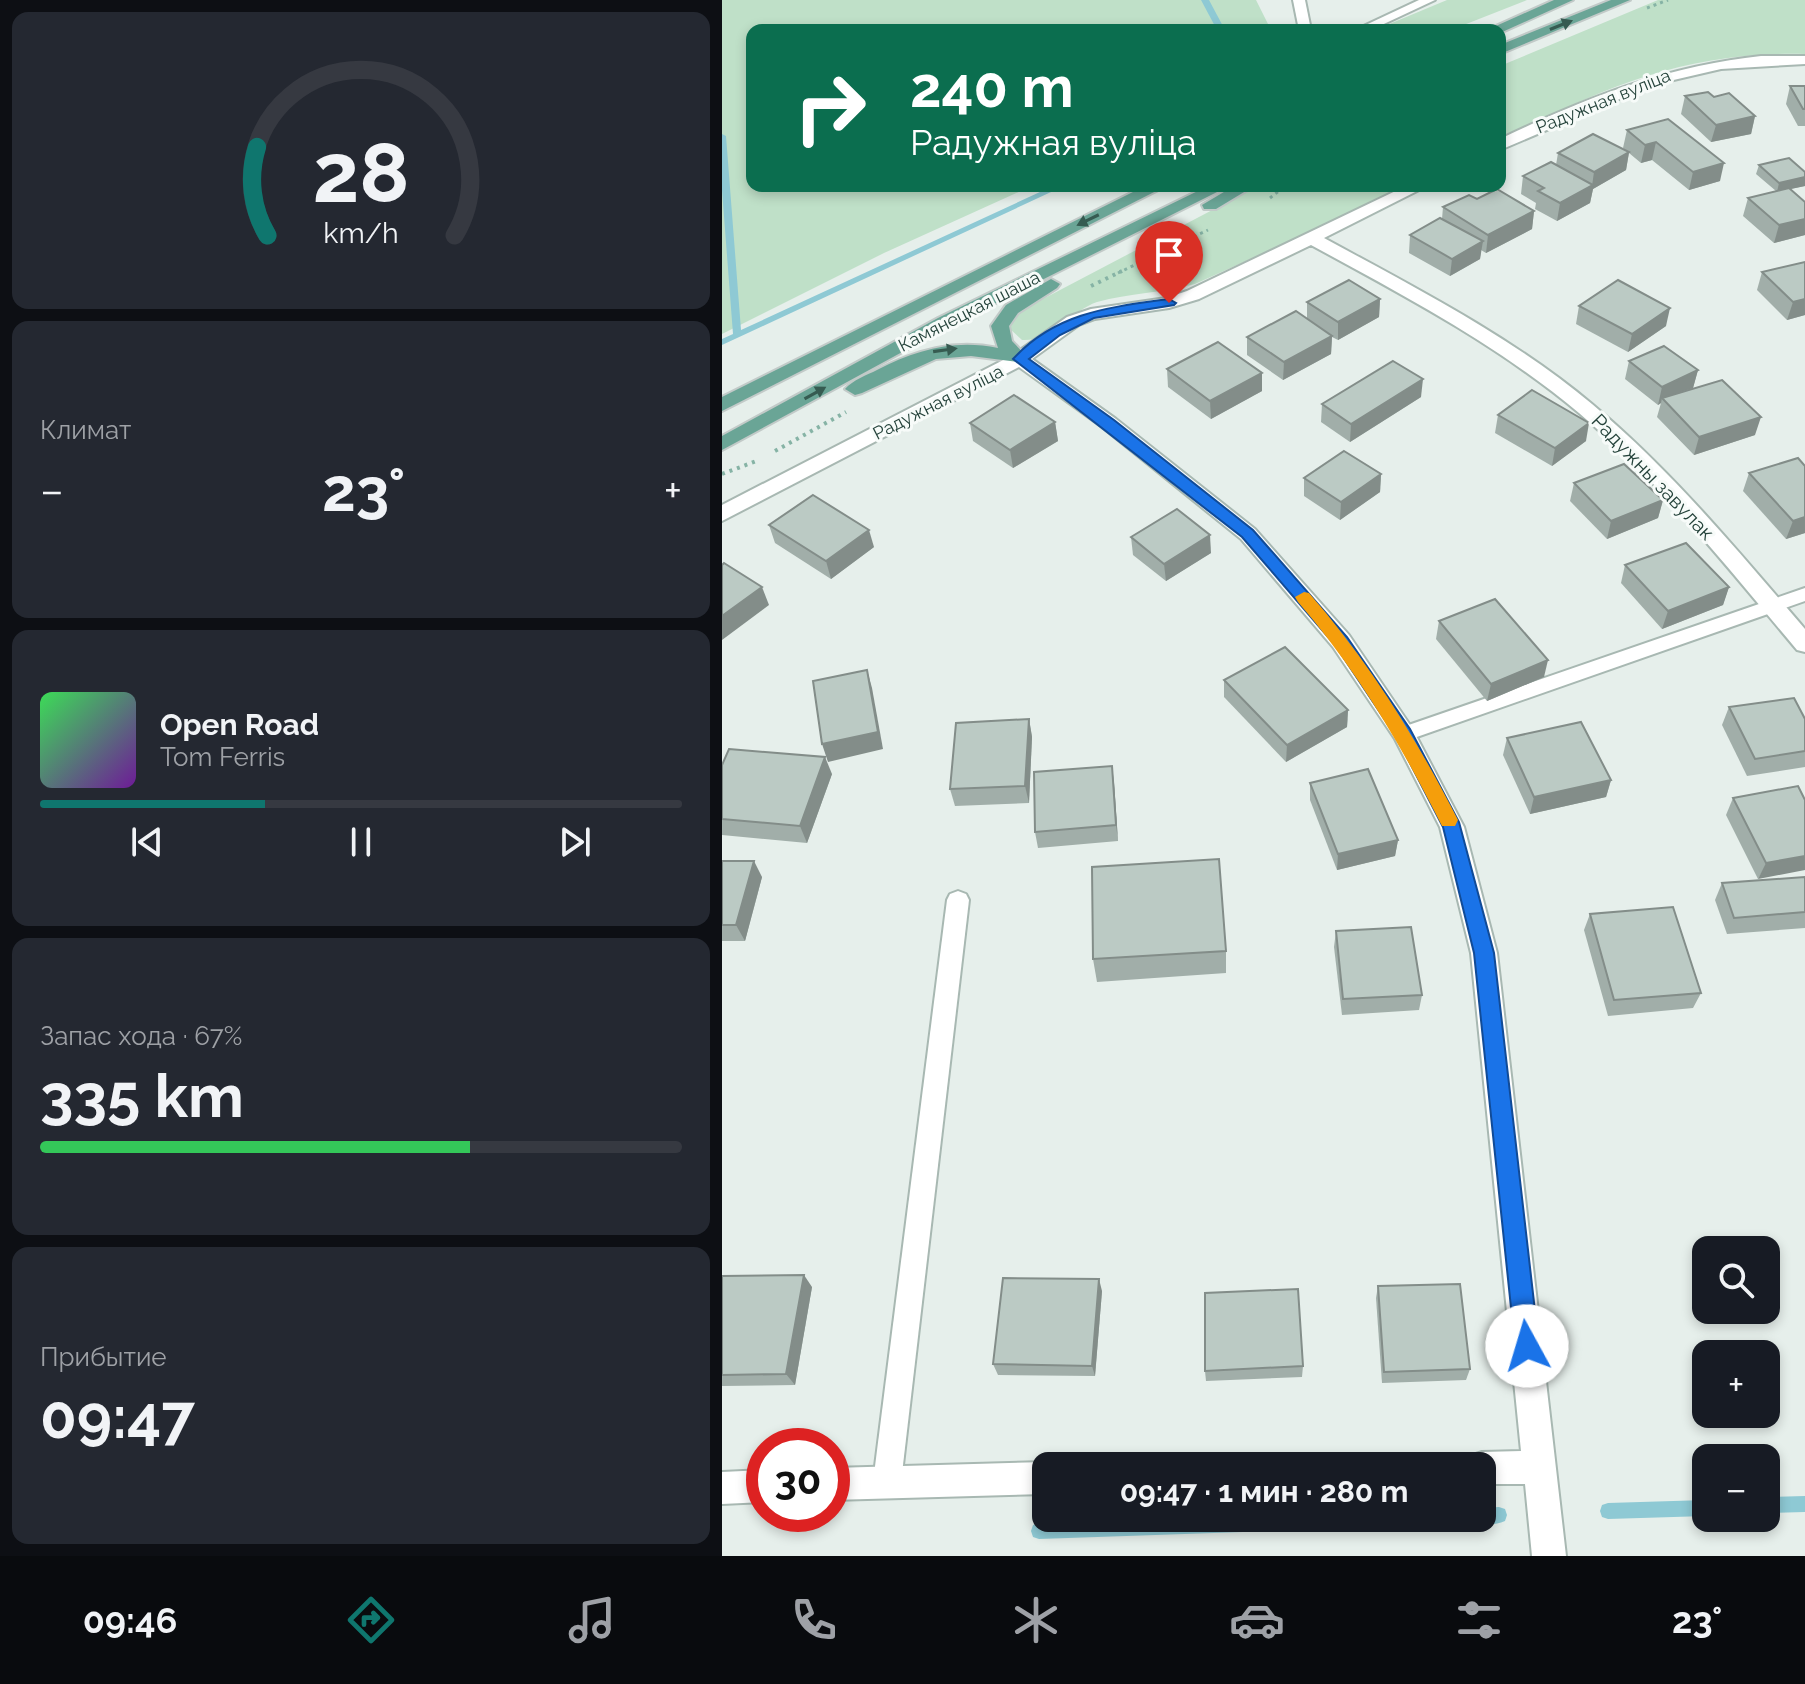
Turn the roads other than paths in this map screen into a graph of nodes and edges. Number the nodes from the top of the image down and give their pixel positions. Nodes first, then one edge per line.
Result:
1 (1298, 0) edge
2 (1429, 0) edge
3 (1566, 0) edge
4 (1623, 0) edge
5 (1304, 24) edge
6 (1375, 24) edge
7 (1506, 25) edge
8 (1506, 48) edge
9 (1805, 60) edge
10 (1506, 142) edge
11 (1146, 192) edge
12 (1209, 192) edge
13 (1234, 192) edge
14 (1407, 192) edge
15 (1313, 239) junction
16 (1020, 359) junction
17 (722, 405) edge
18 (722, 444) edge
19 (722, 451) edge
20 (722, 514) edge
21 (1805, 594) edge
22 (1773, 606) junction
23 (1805, 644) edge
24 (1404, 734) junction
25 (958, 900) dead end
26 (1540, 1467) junction
27 (1496, 1468) edge
28 (1032, 1478) edge
29 (887, 1482) junction
30 (850, 1483) edge
31 (746, 1487) edge
32 (722, 1488) edge
33 (1549, 1556) edge

1 - 5 lane
2 - 6 lane
3 - 7 main road
8 -> 4 main road
9 - 10 street, Радужная вуліца
11 -> 17 main road, Камянецкая шаша
18 -> 12 main road, Камянецкая шаша
13 - 16 main road
14 - 15 street, Радужная вуліца
15 - 16 street, Радужная вуліца
15 - 22 street, Радужны завулак
19 -> 16 main road
16 - 20 street, Радужная вуліца
16 - 24 street
21 - 22 lane
22 - 23 street, Радужны завулак
22 - 24 lane
24 - 26 street
25 - 29 lane
26 - 27 street
26 - 33 street
28 - 29 street
29 - 30 street
31 - 32 street

